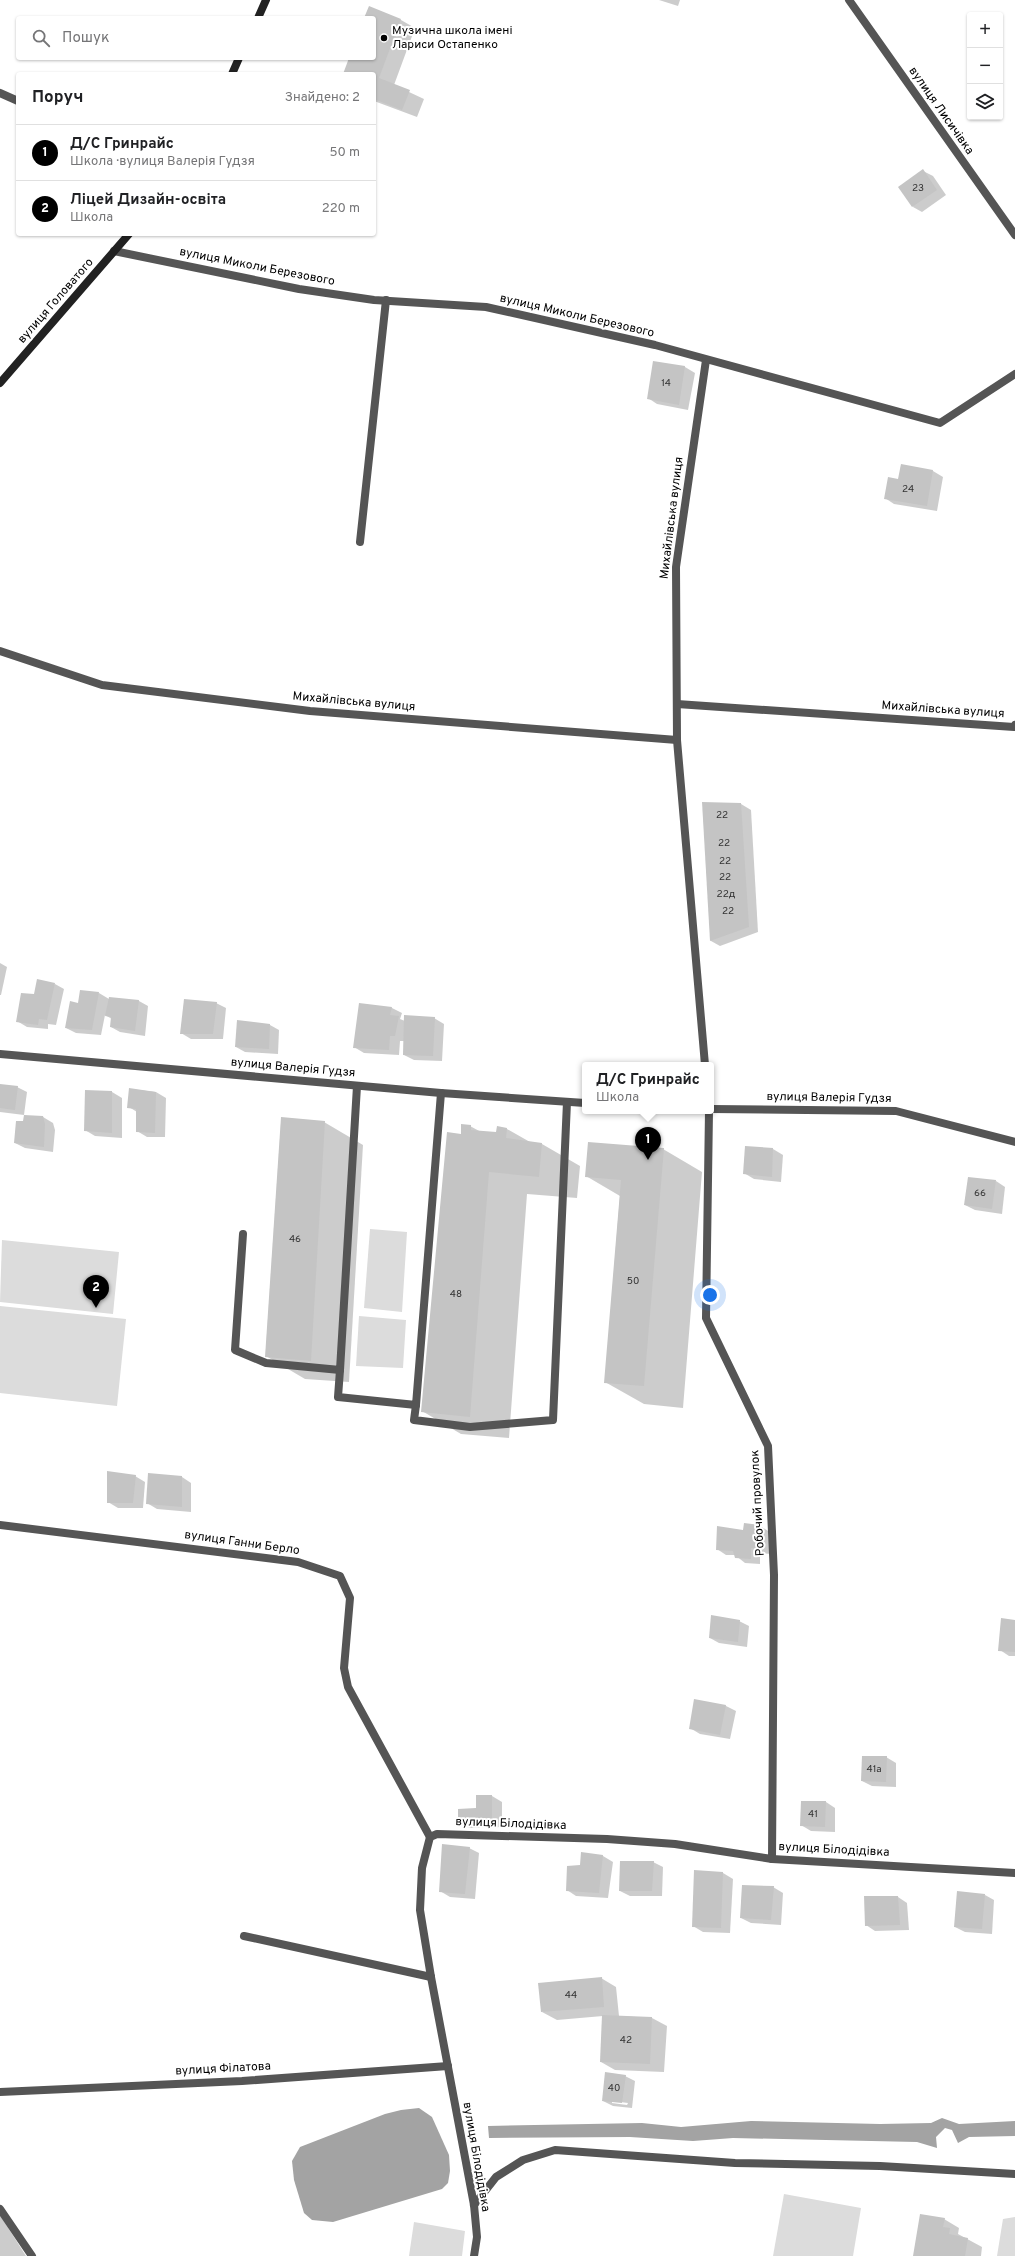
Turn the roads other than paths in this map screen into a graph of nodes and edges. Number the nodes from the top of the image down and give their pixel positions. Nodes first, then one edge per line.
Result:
1 (266, 0) edge
2 (849, 0) edge
3 (259, 16) edge
4 (238, 60) edge
5 (233, 72) edge
6 (0, 93) edge
7 (16, 100) edge
8 (1015, 235) edge
9 (127, 236) edge
10 (114, 252) junction
11 (386, 300) junction
12 (706, 360) junction
13 (1015, 374) edge
14 (0, 383) edge
15 (360, 542) dead end
16 (0, 651) edge
17 (676, 704) junction
18 (1015, 725) edge
19 (677, 740) junction
20 (0, 1054) edge
21 (705, 1062) edge
22 (357, 1086) junction
23 (441, 1093) junction
24 (567, 1102) junction
25 (582, 1103) edge
26 (714, 1110) edge
27 (710, 1114) edge
28 (1015, 1142) edge
29 (243, 1234) dead end
30 (340, 1370) junction
31 (416, 1405) junction
32 (0, 1525) edge
33 (430, 1837) junction
34 (772, 1859) junction
35 (1015, 1873) edge
36 (244, 1936) dead end
37 (430, 1977) junction
38 (448, 2066) junction
39 (0, 2092) edge
40 (1015, 2174) edge
41 (474, 2205) junction
42 (0, 2209) edge
43 (32, 2256) edge
44 (474, 2256) edge

1 - 3 main road
2 - 8 street, вулиця Лисичівка
4 - 5 main road
6 - 7 street
9 - 10 main road, вулиця Головатого
10 - 11 street, вулиця Миколи Березового
10 - 14 main road, вулиця Головатого
11 - 12 street, вулиця Миколи Березового
11 - 15 street
12 - 13 street, вулиця Миколи Березового
12 - 17 street, Михайлівська вулиця
16 - 19 street, Михайлівська вулиця
17 - 18 street, Михайлівська вулиця
17 - 19 street, Михайлівська вулиця
19 - 21 street
20 - 22 street, вулиця Валерія Гудзя
22 - 23 street, вулиця Валерія Гудзя
22 - 30 street
23 - 24 street, вулиця Валерія Гудзя
23 - 31 street
24 - 25 street, вулиця Валерія Гудзя
24 - 31 street
26 - 28 street, вулиця Валерія Гудзя
27 - 34 street, Робочий провулок
29 - 30 street
30 - 31 street
32 - 33 street, вулиця Ганни Берло
33 - 34 street, вулиця Білодідівка
33 - 37 street, вулиця Білодідівка
34 - 35 street, вулиця Білодідівка
36 - 37 street
37 - 38 street, вулиця Білодідівка
38 - 39 street, вулиця Філатова
38 - 41 street, вулиця Білодідівка
40 - 41 street
41 - 44 street, вулиця Білодідівка
42 - 43 street

